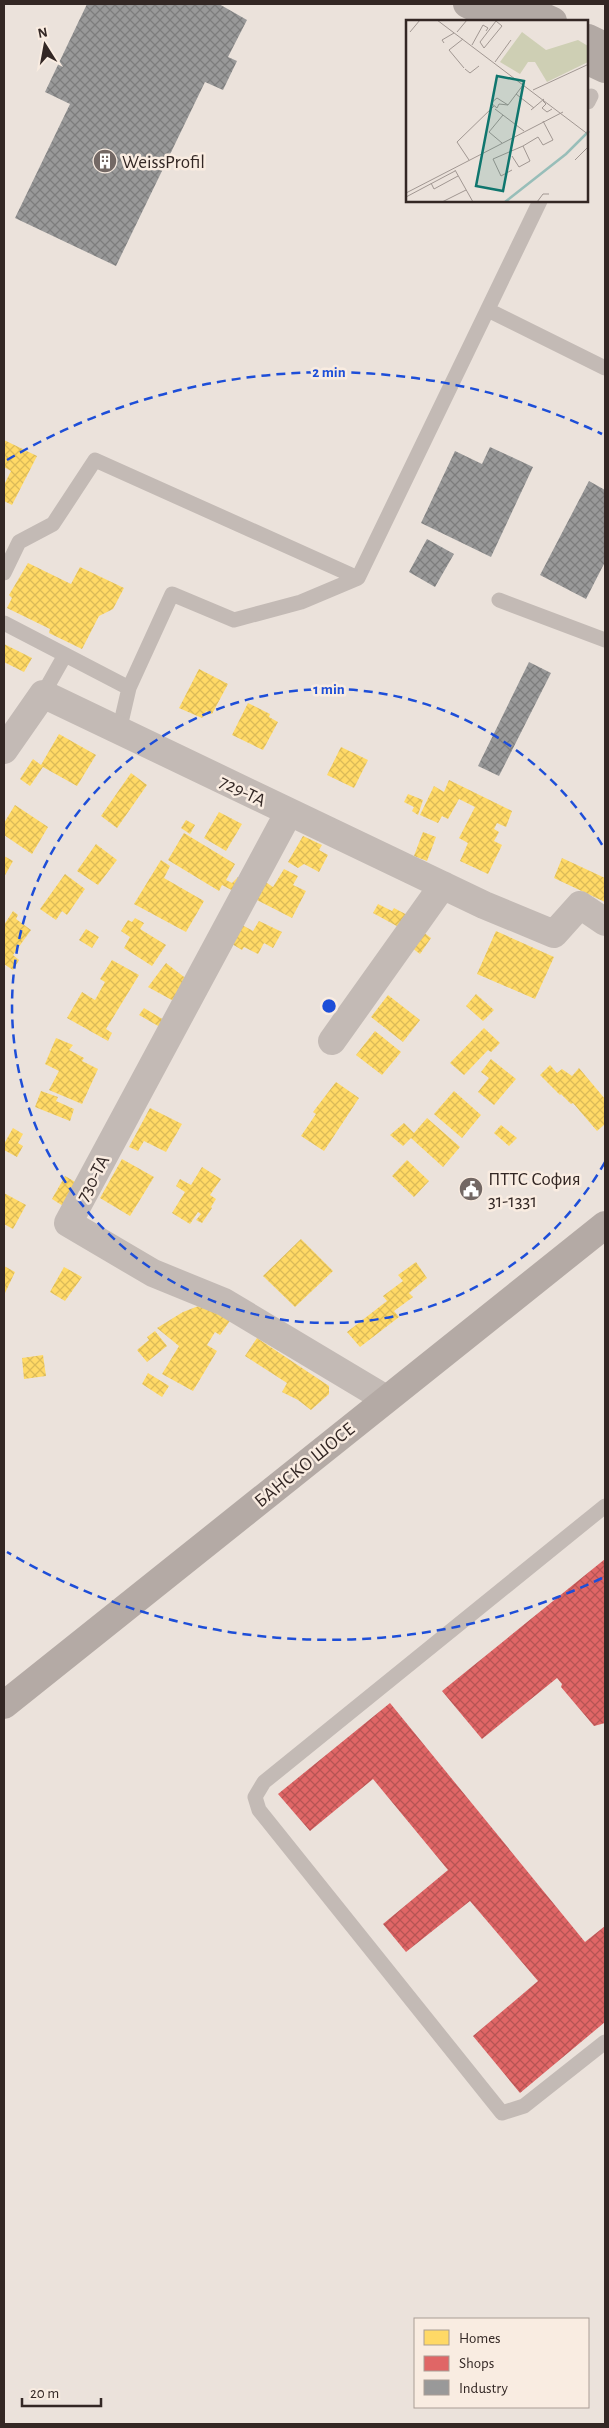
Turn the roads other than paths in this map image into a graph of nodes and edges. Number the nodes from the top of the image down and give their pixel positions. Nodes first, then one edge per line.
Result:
1 (467, 4) edge
2 (516, 4) edge
3 (502, 20) edge
4 (551, 20) edge
5 (589, 38) edge
6 (605, 46) edge
7 (589, 61) edge
8 (605, 69) edge
9 (540, 202) edge
10 (488, 310) junction
11 (605, 368) edge
12 (4, 573) edge
13 (358, 578) junction
14 (499, 600) dead end
15 (4, 623) edge
16 (605, 640) edge
17 (65, 655) junction
18 (129, 688) junction
19 (42, 694) junction
20 (119, 731) junction
21 (4, 750) edge
22 (289, 812) junction
23 (443, 886) junction
24 (605, 922) edge
25 (332, 1041) dead end
26 (605, 1225) edge
27 (386, 1398) junction
28 (605, 1506) edge
29 (4, 1705) edge
30 (605, 2042) edge

1 - 3 main road
2 - 4 main road
5 - 6 main road
7 - 8 main road
9 - 10 lane
10 - 11 lane
10 - 13 lane
12 - 13 lane
13 - 18 lane
14 - 16 lane
15 - 17 lane
17 - 18 lane
17 - 19 lane
18 - 20 lane
19 - 20 street, 729-ТА
19 - 21 street
20 - 22 street, 729-ТА
22 - 23 street, 729-ТА
22 - 27 street, 730-ТА
23 - 24 street, 729-ТА
23 - 25 street
26 - 27 street, БАНСКО ШОСЕ
27 - 29 street, БАНСКО ШОСЕ
28 - 30 lane

